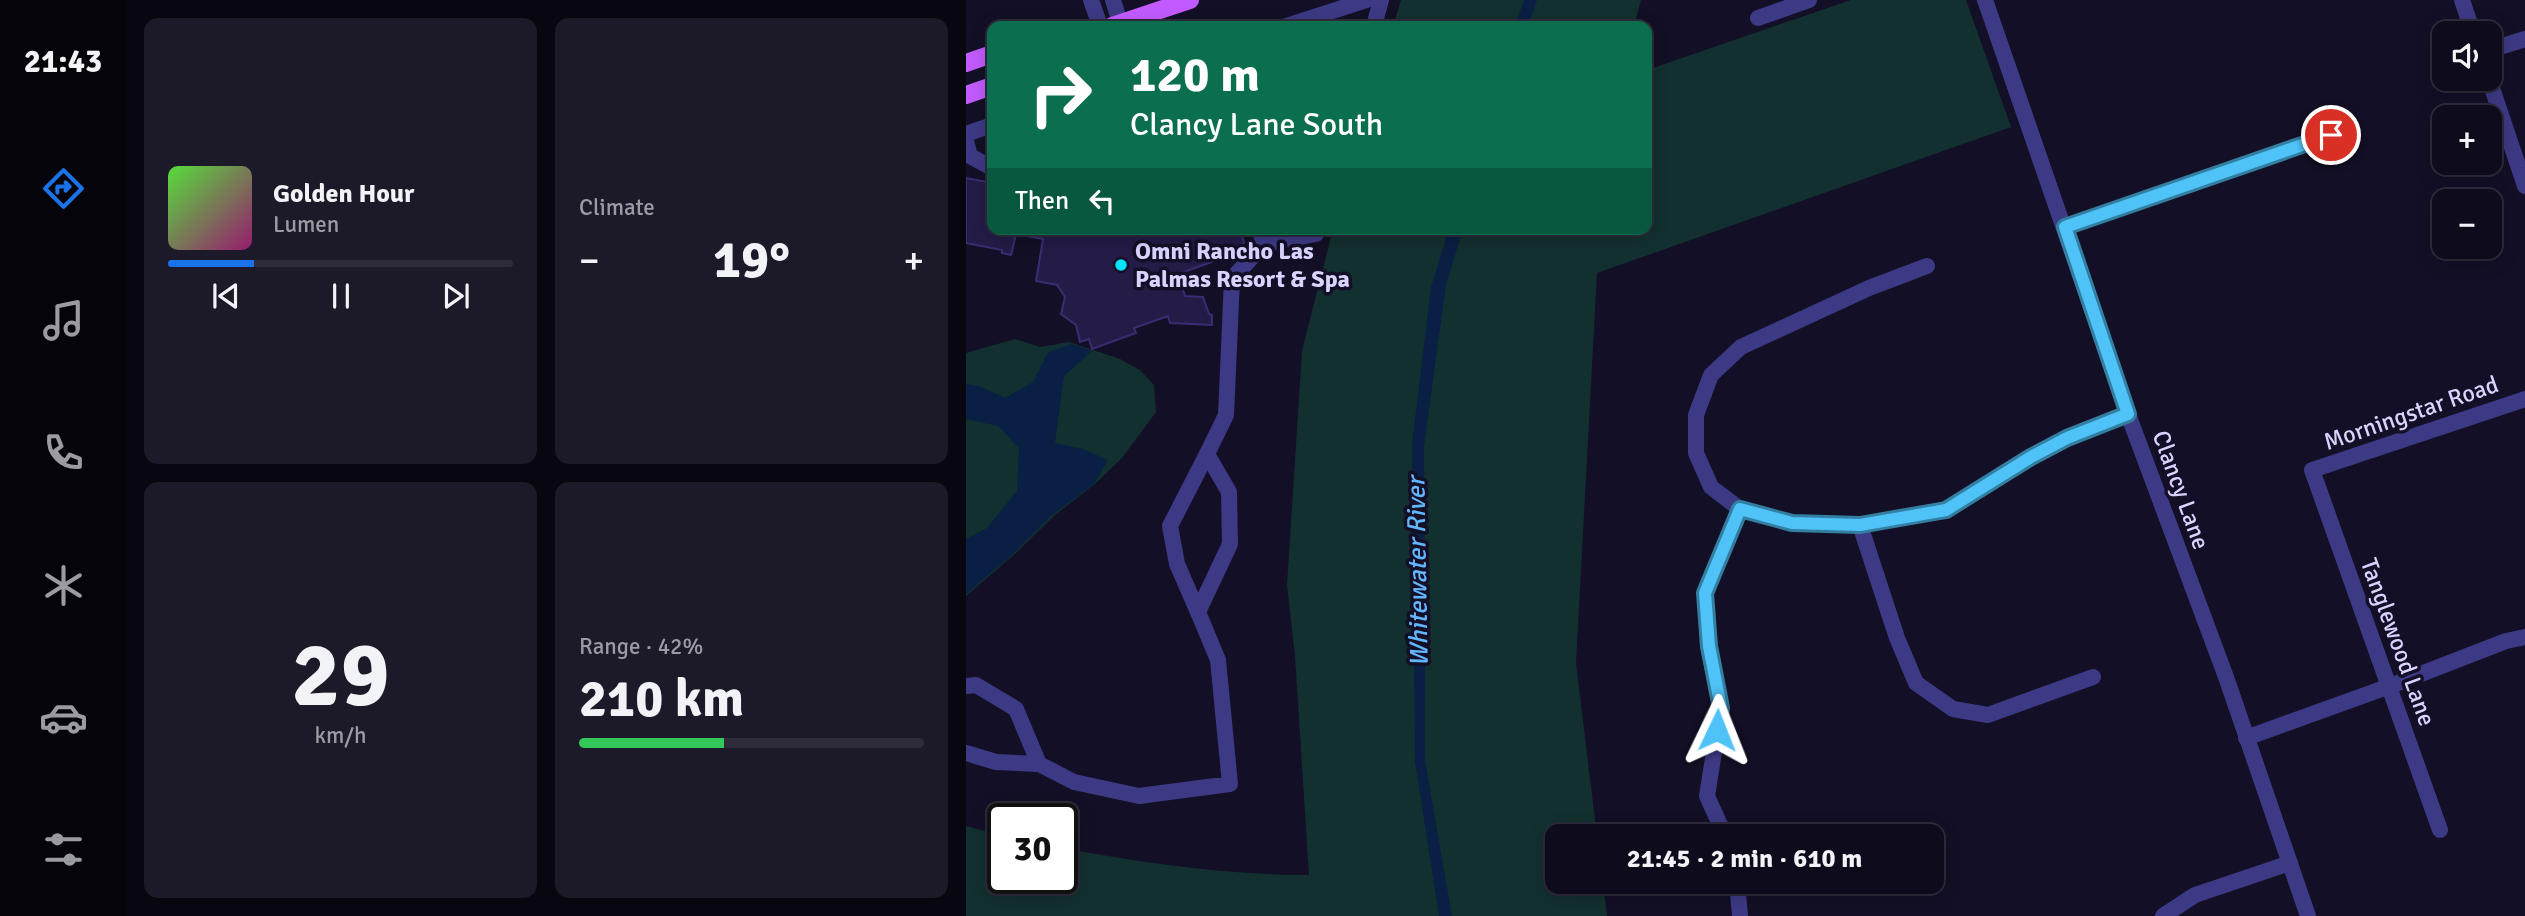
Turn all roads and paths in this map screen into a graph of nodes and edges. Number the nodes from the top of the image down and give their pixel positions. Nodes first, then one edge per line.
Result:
1 (1091, 0) edge
2 (1112, 0) edge
3 (1190, 0) edge
4 (1367, 0) edge
5 (1381, 0) edge
6 (1808, 0) edge
7 (1985, 0) edge
8 (2462, 0) edge
9 (1758, 18) dead end
10 (1098, 21) edge
11 (1117, 21) edge
12 (1130, 21) edge
13 (1302, 21) edge
14 (1375, 21) edge
15 (2469, 21) edge
16 (2525, 39) edge
17 (2502, 46) edge
18 (987, 56) edge
19 (966, 64) edge
20 (987, 88) edge
21 (2493, 91) edge
22 (966, 95) edge
23 (987, 127) edge
24 (966, 134) edge
25 (2331, 135) dead end
26 (966, 141) edge
27 (987, 162) edge
28 (2525, 186) edge
29 (2065, 227) junction
30 (1298, 235) edge
31 (1262, 237) edge
32 (1927, 266) dead end
33 (2525, 399) edge
34 (2128, 414) junction
35 (1207, 454) junction
36 (2312, 470) joint
37 (1740, 509) junction
38 (1860, 525) junction
39 (1198, 612) junction
40 (2525, 637) edge
41 (2093, 677) dead end
42 (966, 686) edge
43 (2390, 686) junction
44 (2246, 738) junction
45 (966, 753) edge
46 (1039, 764) junction
47 (1720, 824) edge
48 (2440, 830) dead end
49 (2290, 863) junction
50 (1738, 894) edge
51 (1740, 916) edge
52 (2164, 916) edge
53 (2308, 916) edge

1 - 10 street
2 - 11 street
3 - 12 main road
4 - 13 street
5 - 14 street
6 - 9 street
7 - 29 street, Clancy Lane
8 - 15 street
16 - 17 street
18 - 19 main road
20 - 22 main road
21 - 28 street
23 - 24 street
25 - 29 street
26 - 27 street
29 - 34 street, Clancy Lane
30 - 31 street
31 - 35 street
32 - 37 street
33 - 36 street, Morningstar Road
34 - 38 street
34 - 44 street, Clancy Lane
35 - 39 street
35 - 39 street
36 - 43 street, Tanglewood Lane
37 - 38 street
37 - 47 street
38 - 41 street
39 - 46 street
40 - 43 street
42 - 46 street
43 - 44 street
43 - 48 street, Tanglewood Lane
44 - 49 street, Clancy Lane
45 - 46 street
49 - 52 street
49 - 53 street, Clancy Lane
50 - 51 street

